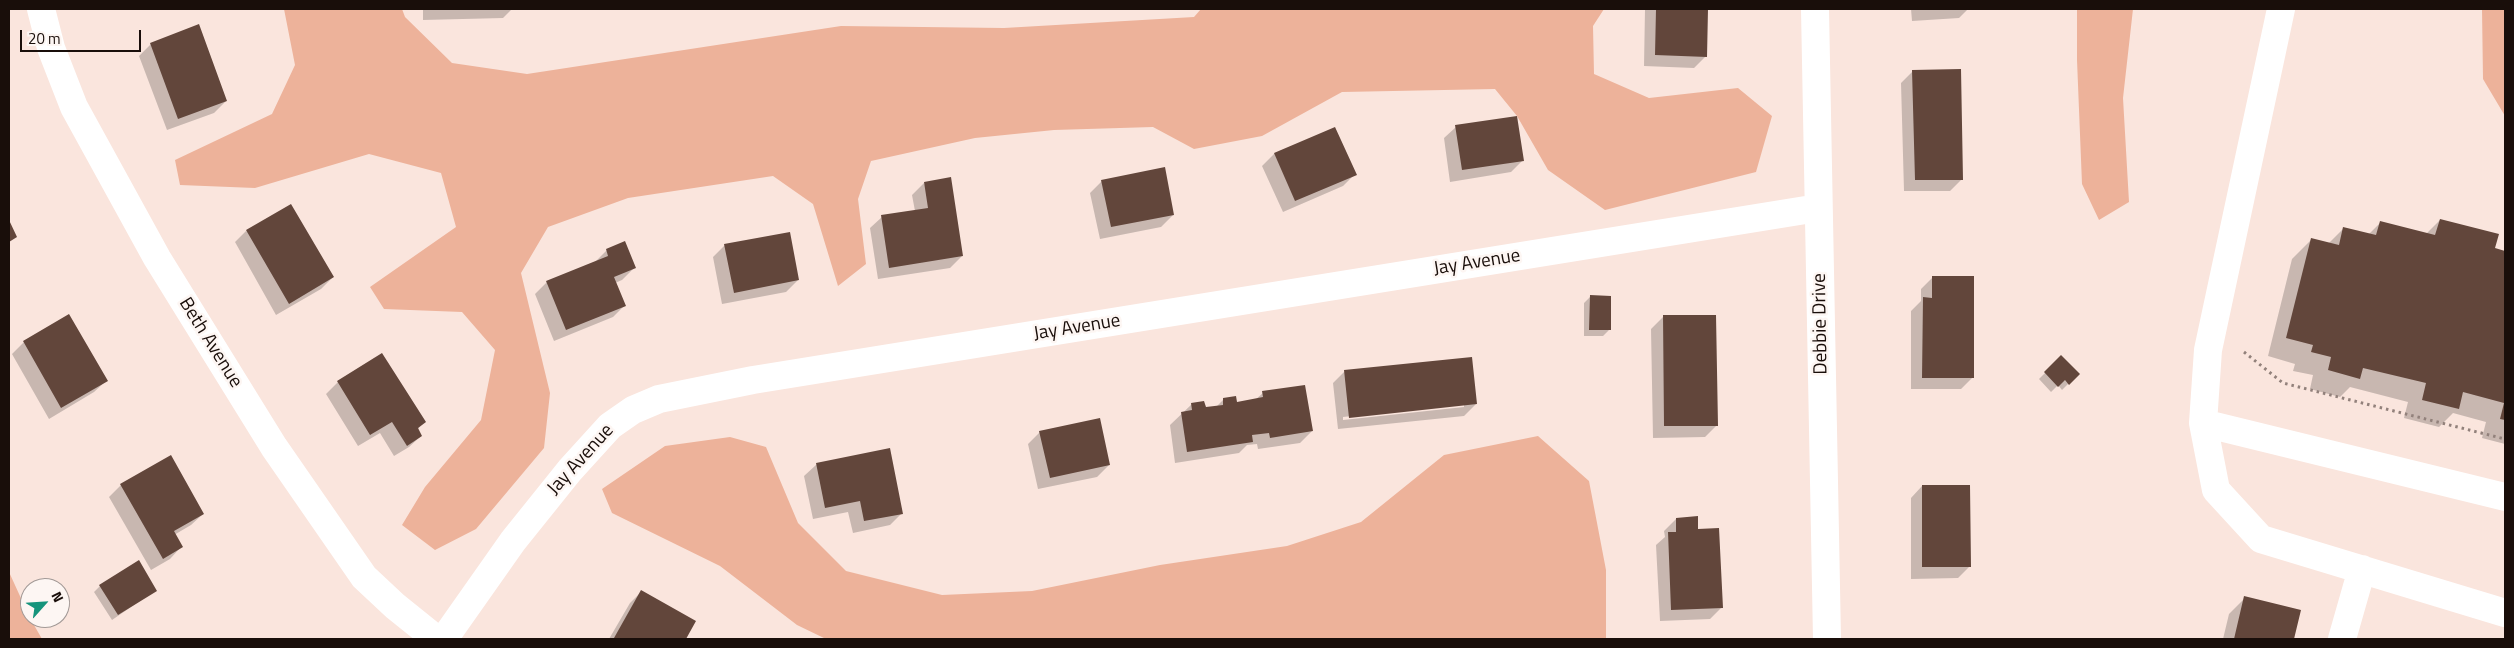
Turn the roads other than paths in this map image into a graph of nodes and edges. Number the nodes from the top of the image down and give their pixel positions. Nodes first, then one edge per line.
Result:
1 (41, 9) edge
2 (1815, 9) edge
3 (2280, 9) edge
4 (1818, 208) junction
5 (2203, 423) junction
6 (2505, 497) edge
7 (2362, 569) junction
8 (2505, 613) edge
9 (436, 639) edge
10 (444, 639) edge
11 (1827, 639) edge
12 (2342, 639) edge

1 - 9 street, Beth Avenue
2 - 4 street, Debbie Drive
3 - 5 street
4 - 10 street, Jay Avenue
4 - 11 street, Debbie Drive
5 - 6 street
5 - 7 street
7 - 8 street
7 - 12 street

